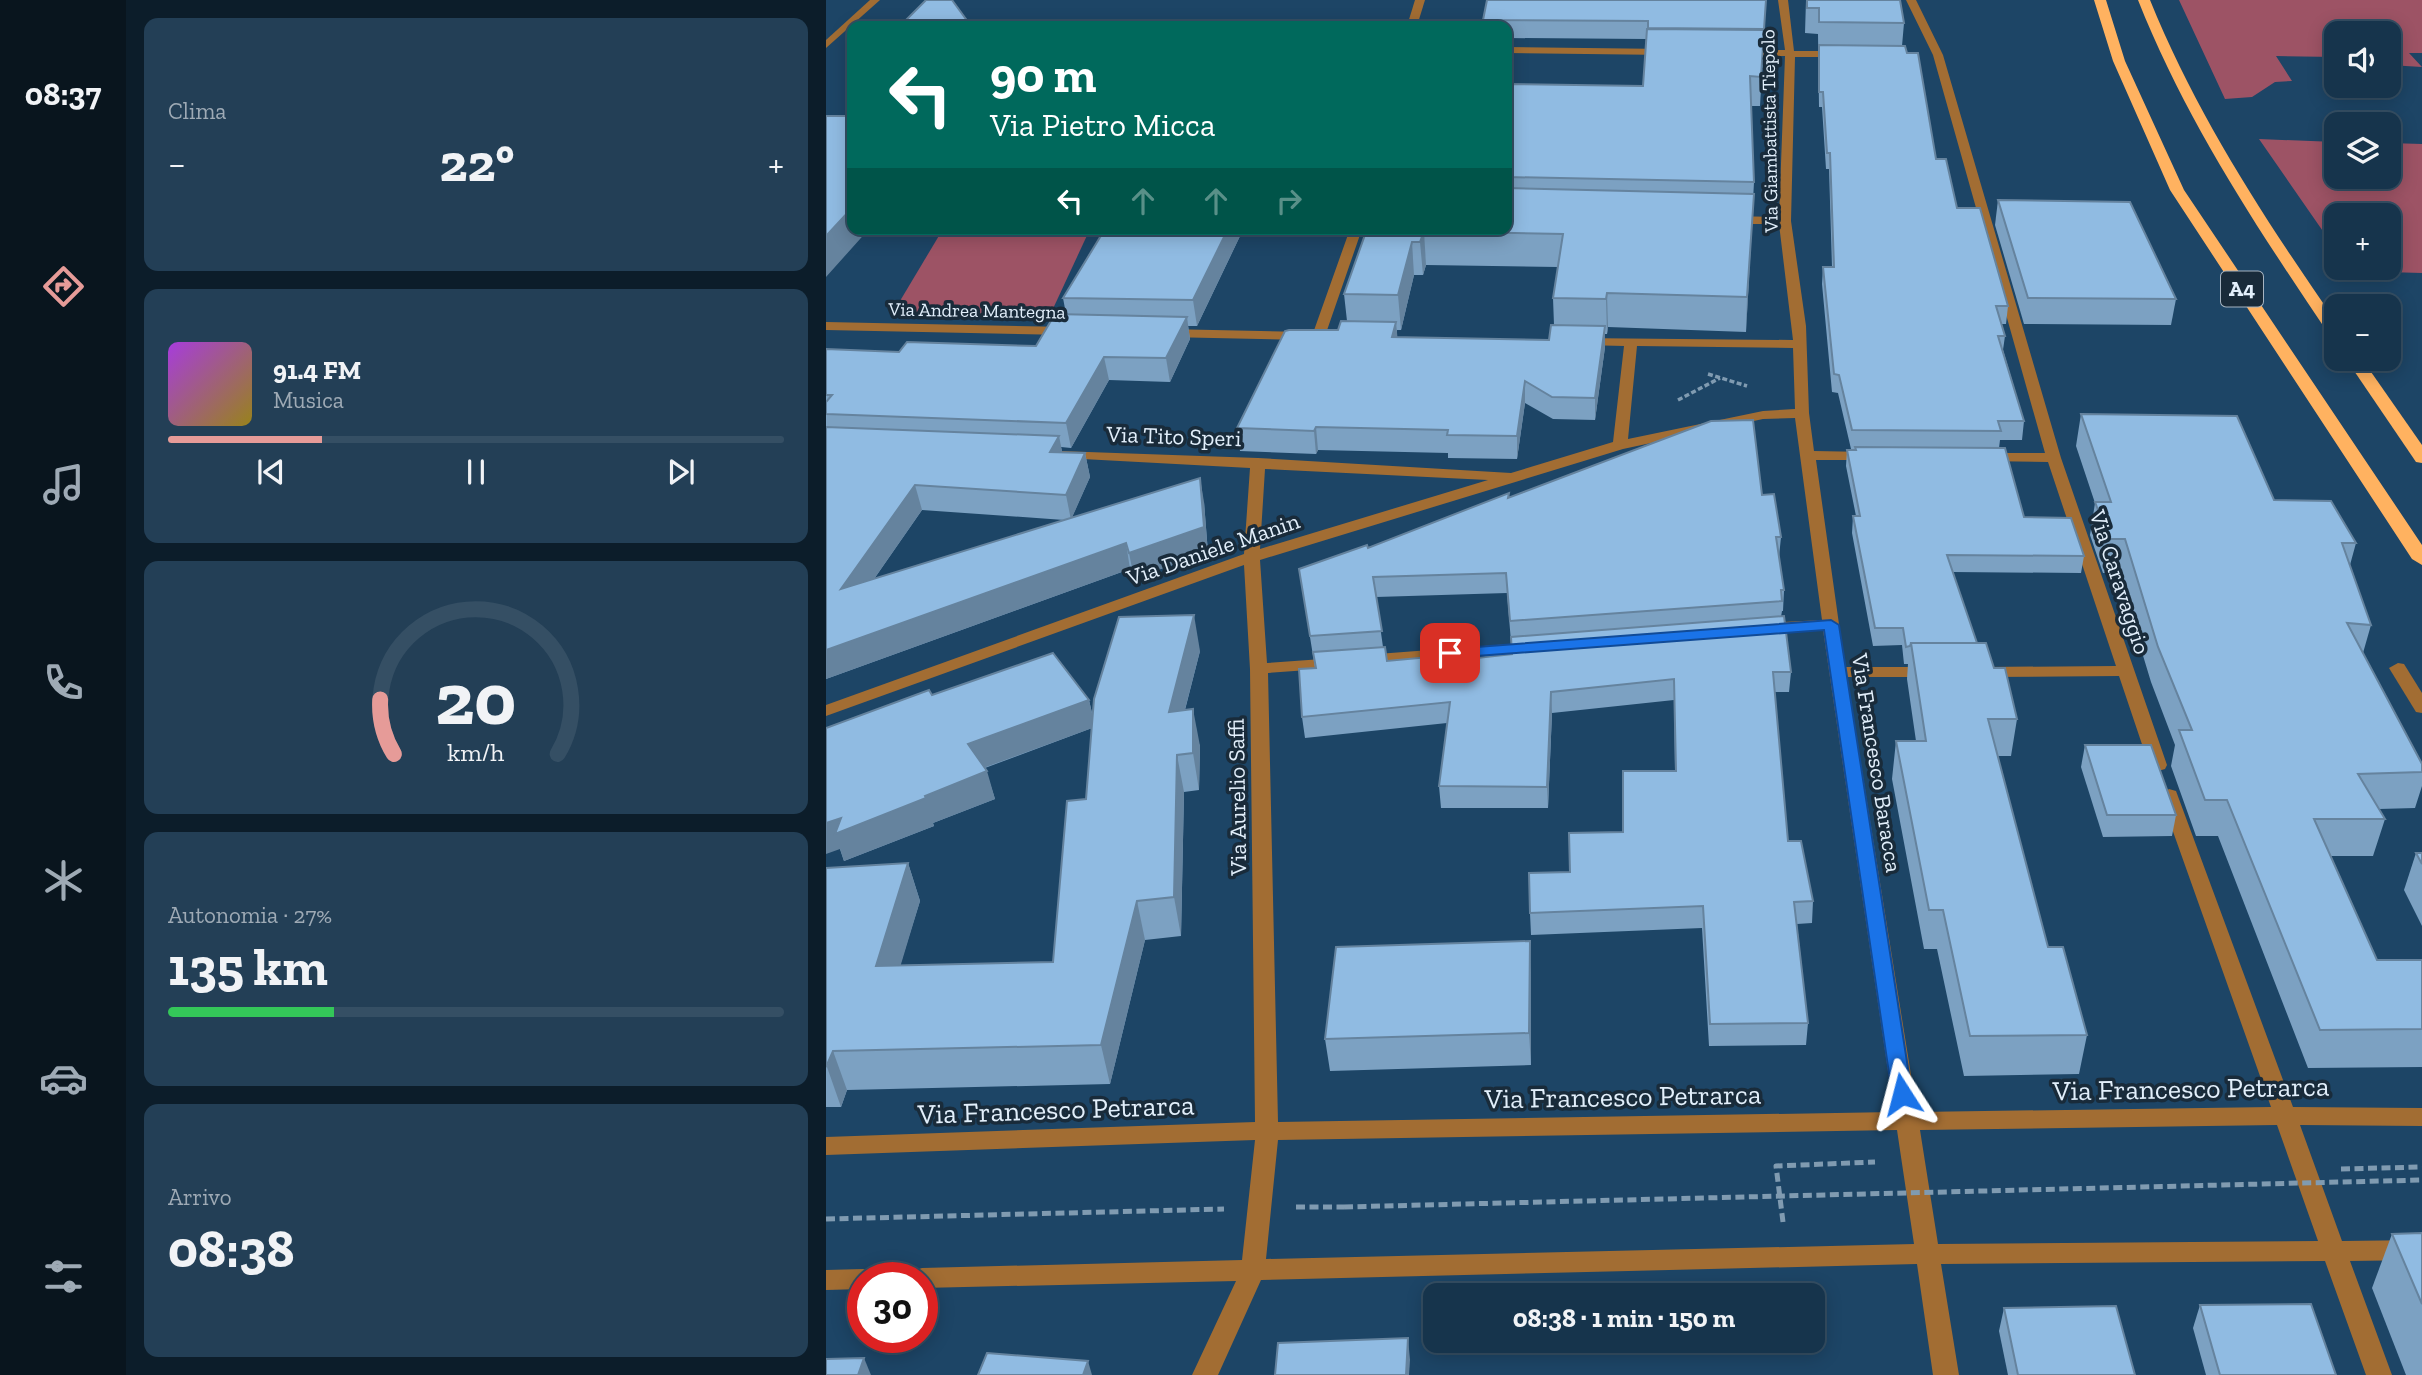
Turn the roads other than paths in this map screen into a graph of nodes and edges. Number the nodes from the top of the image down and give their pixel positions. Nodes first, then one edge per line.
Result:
1 (875, 0) edge
2 (1420, 0) edge
3 (1783, 0) edge
4 (1911, 0) edge
5 (2100, 0) edge
6 (2144, 0) edge
7 (852, 21) edge
8 (1414, 21) edge
9 (847, 26) edge
10 (839, 43) dead end
11 (827, 44) edge
12 (1512, 50) edge
13 (1684, 52) edge
14 (1725, 53) edge
15 (1790, 54) junction
16 (1853, 54) edge
17 (1716, 219) edge
18 (1785, 221) junction
19 (1354, 235) edge
20 (2324, 315) edge
21 (826, 326) edge
22 (1087, 332) edge
23 (1155, 333) edge
24 (1563, 341) edge
25 (1631, 342) junction
26 (1800, 344) junction
27 (2362, 371) edge
28 (1802, 413) junction
29 (1620, 445) junction
30 (1049, 453) edge
31 (1808, 455) junction
32 (1880, 456) edge
33 (1973, 457) edge
34 (2053, 458) junction
35 (2422, 458) edge
36 (1258, 462) junction
37 (1521, 478) junction
38 (1252, 557) junction
39 (2422, 559) edge
40 (1831, 625) junction
41 (1747, 629) edge
42 (1552, 645) edge
43 (2398, 668) dead end
44 (1259, 669) junction
45 (2124, 671) junction
46 (1838, 672) junction
47 (2422, 708) edge
48 (826, 711) edge
49 (2284, 1116) junction
50 (2422, 1117) edge
51 (1906, 1120) junction
52 (1267, 1131) junction
53 (826, 1146) edge
54 (2332, 1249) junction
55 (2422, 1250) edge
56 (1925, 1254) junction
57 (1253, 1270) junction
58 (938, 1278) edge
59 (847, 1279) edge
60 (826, 1280) edge
61 (1205, 1375) edge
62 (1946, 1375) edge
63 (2379, 1375) edge

1 - 7 street
2 - 8 street
3 - 15 street, Via Giambattista Tiepolo
4 - 34 street, Via Caravaggio
5 - 39 highway, A4
6 - 20 highway, A4
9 - 11 street
10 - 11 street
12 - 13 street
14 - 15 street
15 - 16 street
15 - 18 street, Via Giambattista Tiepolo
17 - 18 street
18 - 26 street, Via Giambattista Tiepolo
19 - 23 street
21 - 22 street, Via Andrea Mantegna
24 - 25 street
25 - 26 street
25 - 29 street
26 - 28 street, Via Giambattista Tiepolo
27 - 35 highway
28 - 29 street, Via Daniele Manin
28 - 31 street, Via Francesco Baracca
29 - 37 street, Via Daniele Manin
30 - 36 street, Via Tito Speri
31 - 32 street
31 - 40 street, Via Francesco Baracca
33 - 34 street
34 - 45 street, Via Caravaggio
36 - 37 street, Via Tito Speri
36 - 38 street, Via Aurelio Saffi
37 - 38 street, Via Daniele Manin
38 - 44 street, Via Aurelio Saffi
38 - 48 street, Via Daniele Manin
40 - 41 street
40 - 46 street, Via Francesco Baracca
42 - 44 street
43 - 47 street
44 - 52 street, Via Aurelio Saffi
45 - 46 street
45 - 49 street, Via Caravaggio
46 - 51 street, Via Francesco Baracca
49 - 50 street, Via Francesco Petrarca
49 - 51 street, Via Francesco Petrarca
49 - 54 street, Via Caravaggio
51 - 52 street, Via Francesco Petrarca
51 - 56 street, Via Francesco Baracca
52 - 53 street, Via Francesco Petrarca
52 - 57 street, Via Aurelio Saffi
54 - 55 street
54 - 56 street
54 - 63 street, Via Caravaggio
56 - 57 street
56 - 62 street, Via Francesco Baracca
57 - 58 street
57 - 61 street, Via Aurelio Saffi
59 - 60 street

